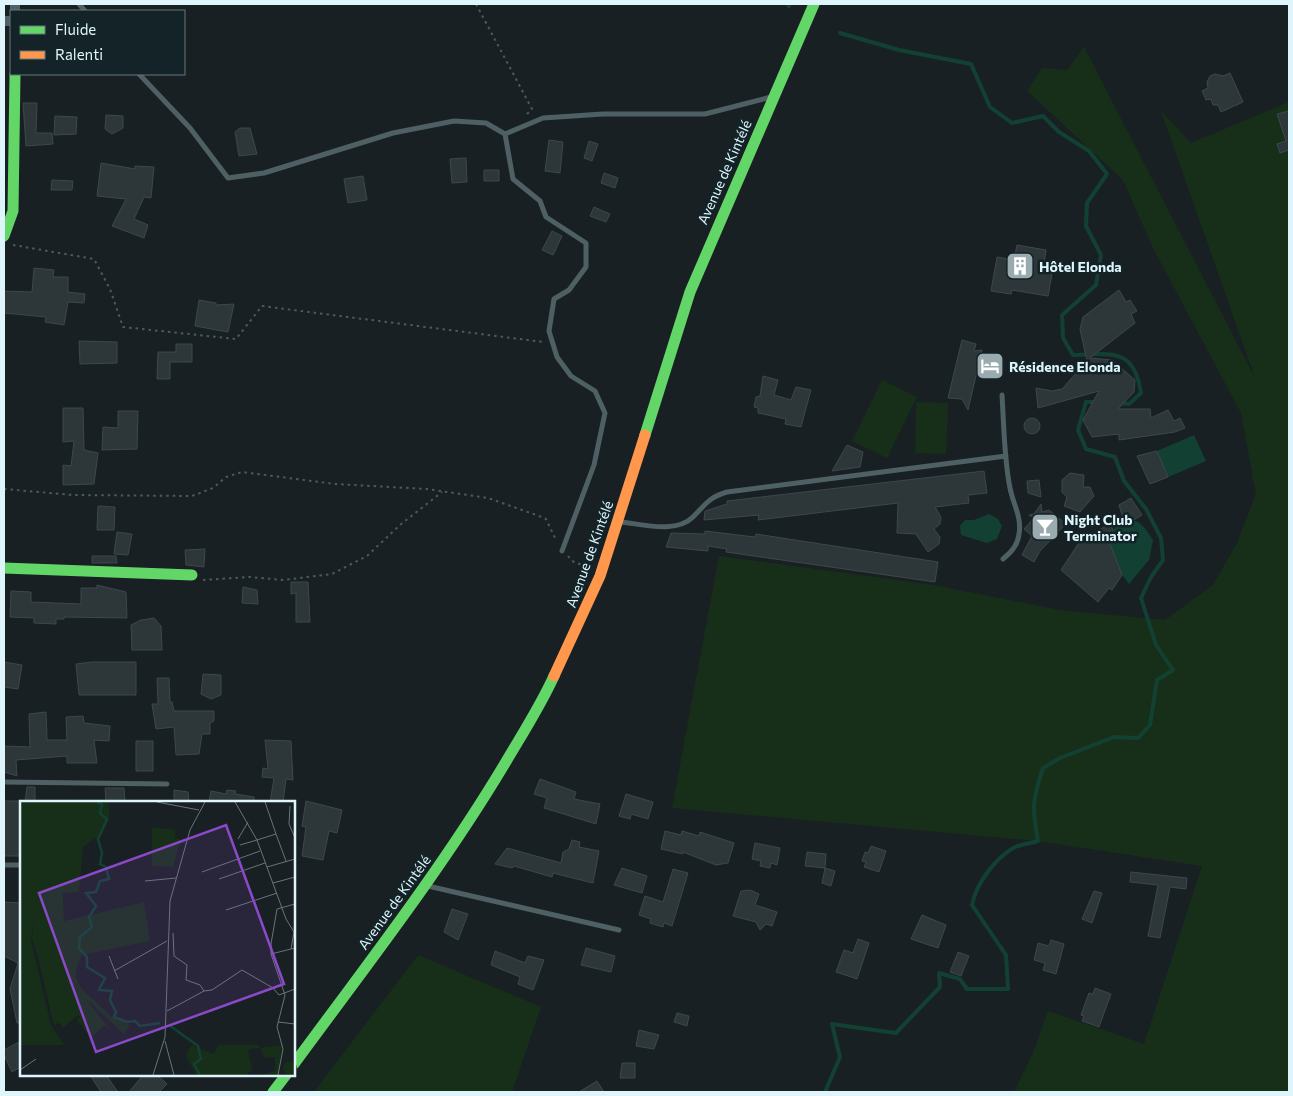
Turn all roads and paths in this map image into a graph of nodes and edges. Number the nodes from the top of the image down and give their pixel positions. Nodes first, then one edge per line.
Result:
1 (476, 4) edge
2 (814, 4) edge
3 (15, 75) edge
4 (140, 75) edge
5 (773, 96) junction
6 (525, 116) dead end
7 (505, 134) junction
8 (8, 210) edge
9 (4, 236) edge
10 (13, 245) dead end
11 (553, 343) junction
12 (1002, 395) dead end
13 (1006, 456) junction
14 (4, 489) edge
15 (442, 492) junction
16 (618, 522) junction
17 (562, 551) junction
18 (1004, 559) dead end
19 (4, 568) edge
20 (600, 576) junction
21 (195, 578) joint
22 (4, 782) edge
23 (167, 784) dead end
24 (4, 865) edge
25 (20, 865) edge
26 (426, 885) junction
27 (620, 930) dead end
28 (295, 1063) edge
29 (285, 1076) edge
30 (273, 1092) edge

1 - 6 path
2 - 5 main road, Avenue de Kintélé
3 - 8 main road
4 - 7 lane
5 - 7 lane
5 - 16 main road, Avenue de Kintélé
7 - 11 lane
8 - 9 main road
10 - 11 path
11 - 17 lane
12 - 13 lane
13 - 16 lane
13 - 18 lane
14 - 15 path
15 - 17 path
15 - 21 path
16 - 20 main road, Avenue de Kintélé
17 - 20 path
19 - 21 main road
20 - 26 main road, Avenue de Kintélé
22 - 23 lane
24 - 25 lane
26 - 27 lane
26 - 28 main road, Avenue de Kintélé
29 - 30 main road

